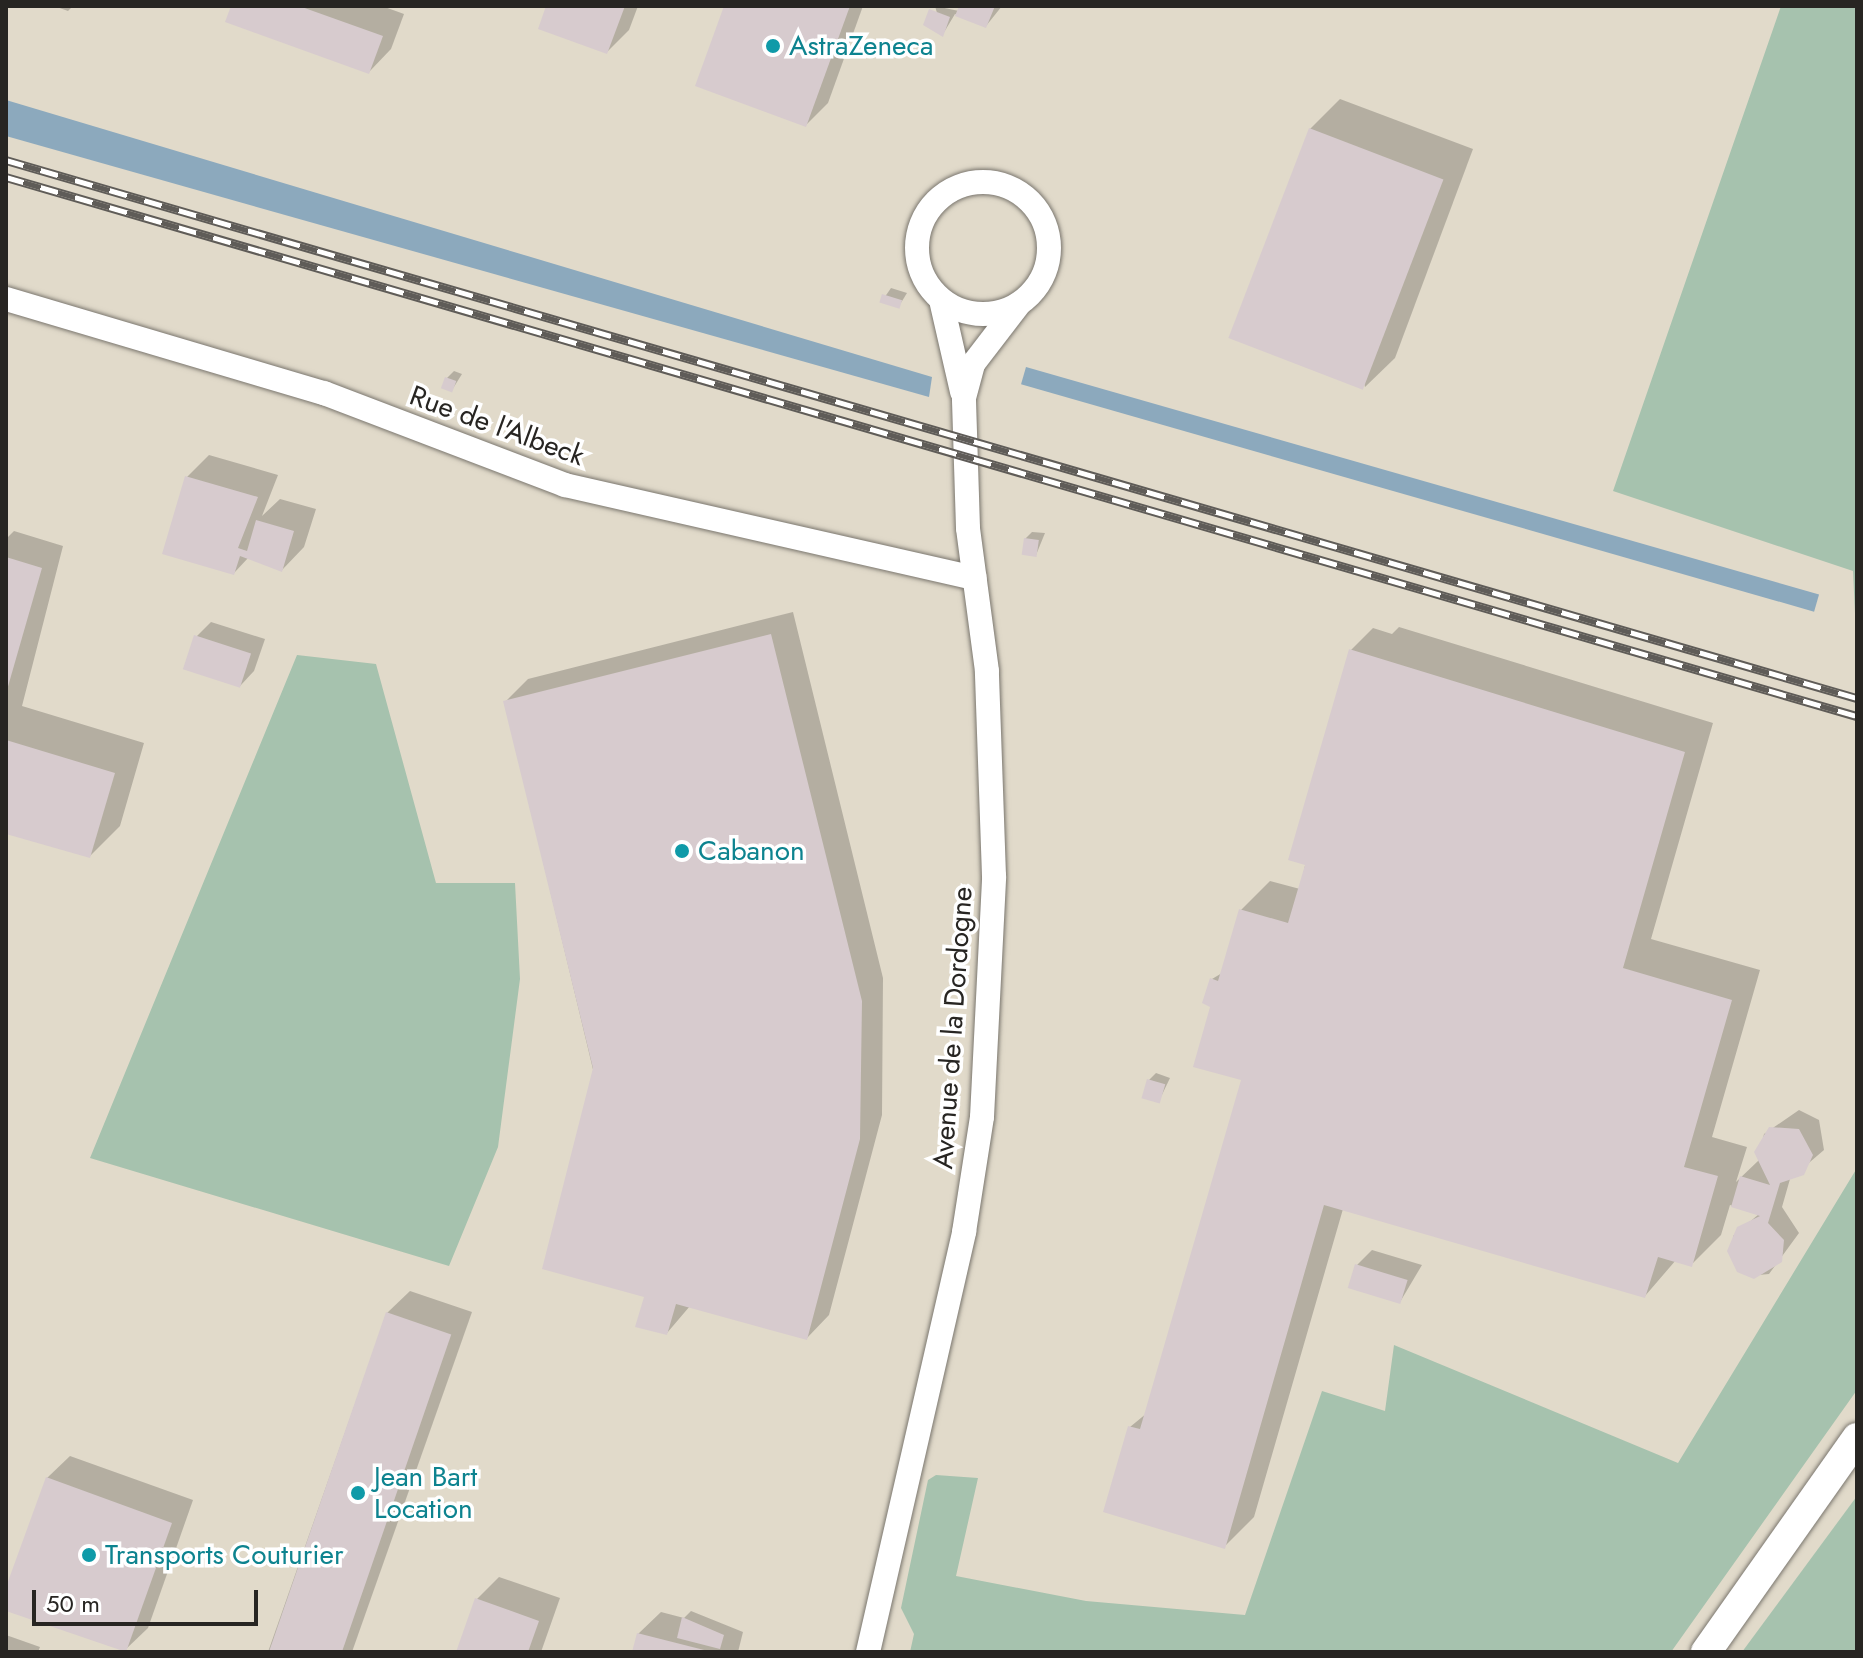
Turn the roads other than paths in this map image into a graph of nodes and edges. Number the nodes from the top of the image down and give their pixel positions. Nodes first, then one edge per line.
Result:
1 (6, 299) edge
2 (941, 300) junction
3 (1019, 304) junction
4 (964, 398) junction
5 (975, 578) junction
6 (1857, 1438) edge
7 (868, 1652) edge
8 (1706, 1652) edge

1 - 5 street, Rue de l'Albeck
2 - 3 street
2 - 3 street
2 - 4 street, Avenue de la Dordogne
3 - 4 street, Avenue de la Dordogne
4 - 5 street, Avenue de la Dordogne
5 - 7 street, Avenue de la Dordogne
6 - 8 street

